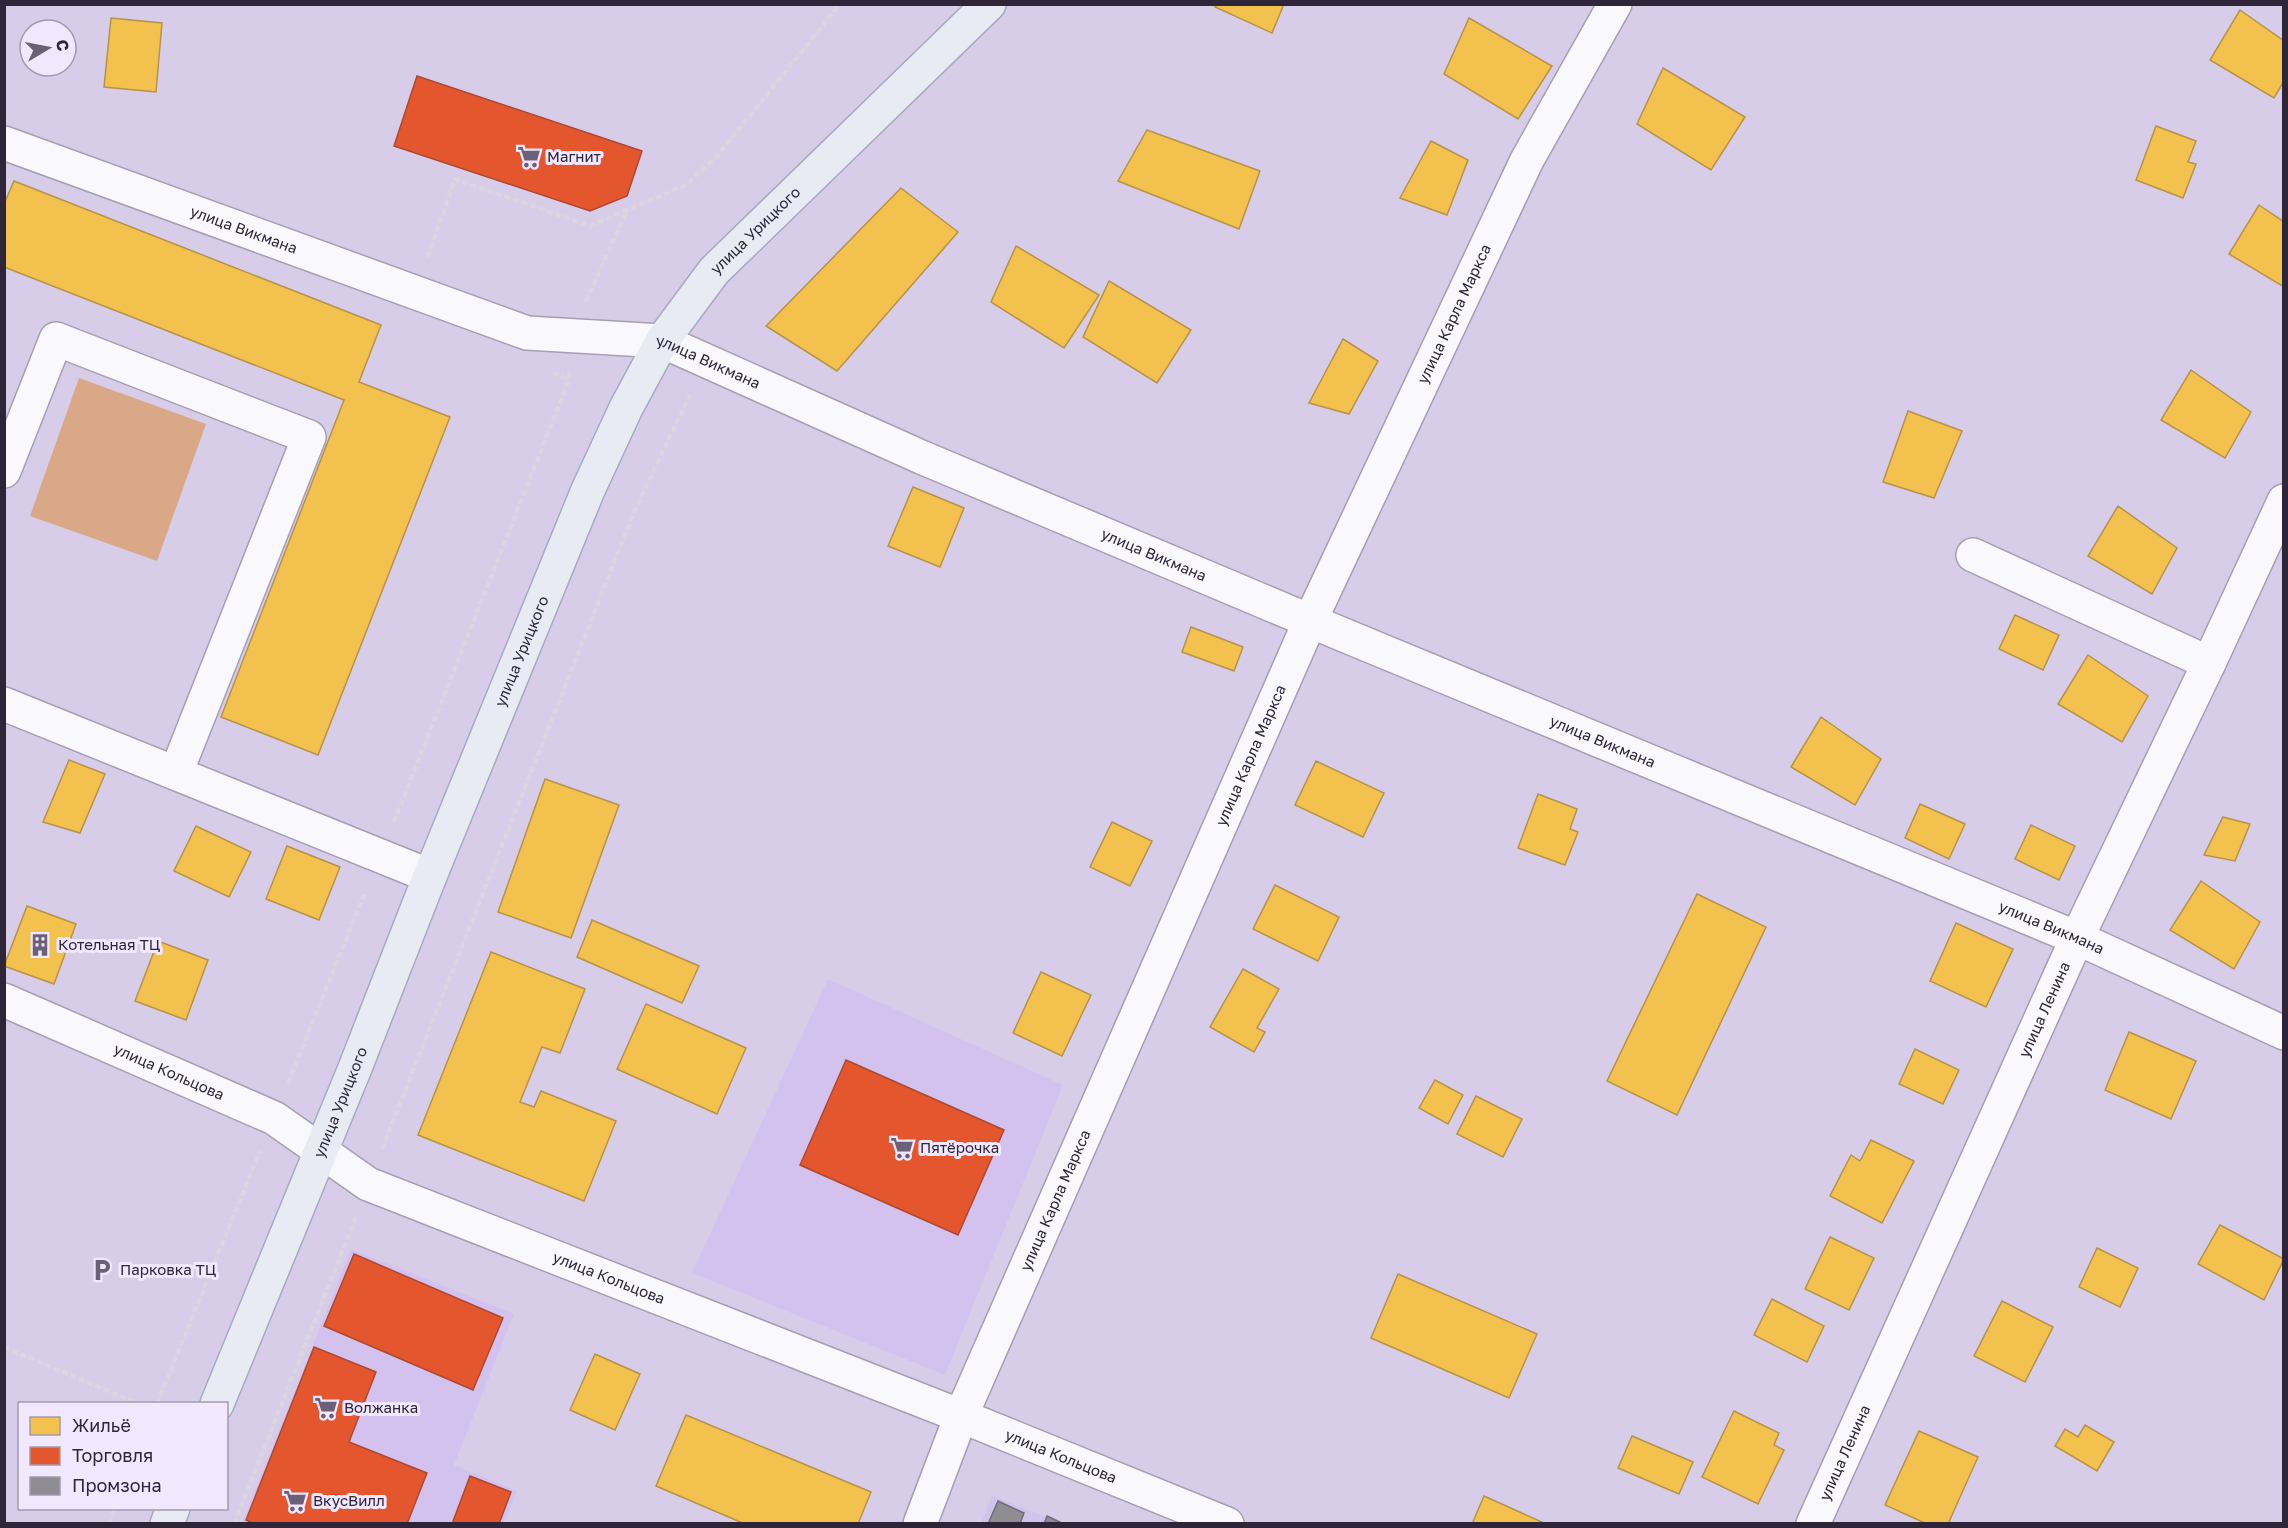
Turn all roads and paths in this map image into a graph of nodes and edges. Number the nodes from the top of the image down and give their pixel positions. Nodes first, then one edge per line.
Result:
1 (840, 4) edge
2 (989, 4) edge
3 (1615, 4) edge
4 (4, 143) edge
5 (627, 211) junction
6 (415, 292) junction
7 (571, 336) junction
8 (662, 341) junction
9 (708, 361) junction
10 (569, 380) dead end
11 (4, 471) edge
12 (2283, 501) edge
13 (1973, 555) dead end
14 (1310, 621) junction
15 (2209, 663) junction
16 (4, 704) edge
17 (176, 773) junction
18 (430, 876) junction
19 (2077, 938) junction
20 (4, 1000) edge
21 (2283, 1033) edge
22 (322, 1151) junction
23 (368, 1184) junction
24 (4, 1347) edge
25 (134, 1402) edge
26 (218, 1402) edge
27 (961, 1416) junction
28 (115, 1510) edge
29 (173, 1510) edge
30 (108, 1524) edge
31 (167, 1524) edge
32 (234, 1524) edge
33 (920, 1524) edge
34 (1227, 1524) edge
35 (1813, 1524) edge

1 - 5 path
2 - 8 main road, улица Урицкого
3 - 14 street, улица Карла Маркса
4 - 6 street, улица Викмана
5 - 6 path
5 - 7 path
6 - 7 street, улица Викмана
7 - 8 street, улица Викмана
7 - 10 path
8 - 9 street, улица Викмана
8 - 18 main road, улица Урицкого
9 - 14 street, улица Викмана
9 - 23 path
11 - 17 street
12 - 15 street, улица Ленина
13 - 15 street
14 - 19 street, улица Викмана
14 - 27 street, улица Карла Маркса
15 - 19 street, улица Ленина
16 - 17 street
17 - 18 street
18 - 22 main road, улица Урицкого
19 - 21 street, улица Викмана
19 - 35 street, улица Ленина
20 - 22 street, улица Кольцова
22 - 23 street, улица Кольцова
22 - 26 main road, улица Урицкого
23 - 27 street, улица Кольцова
23 - 32 path
24 - 25 path
27 - 33 street, улица Карла Маркса
27 - 34 street, улица Кольцова
28 - 30 path
29 - 31 main road

